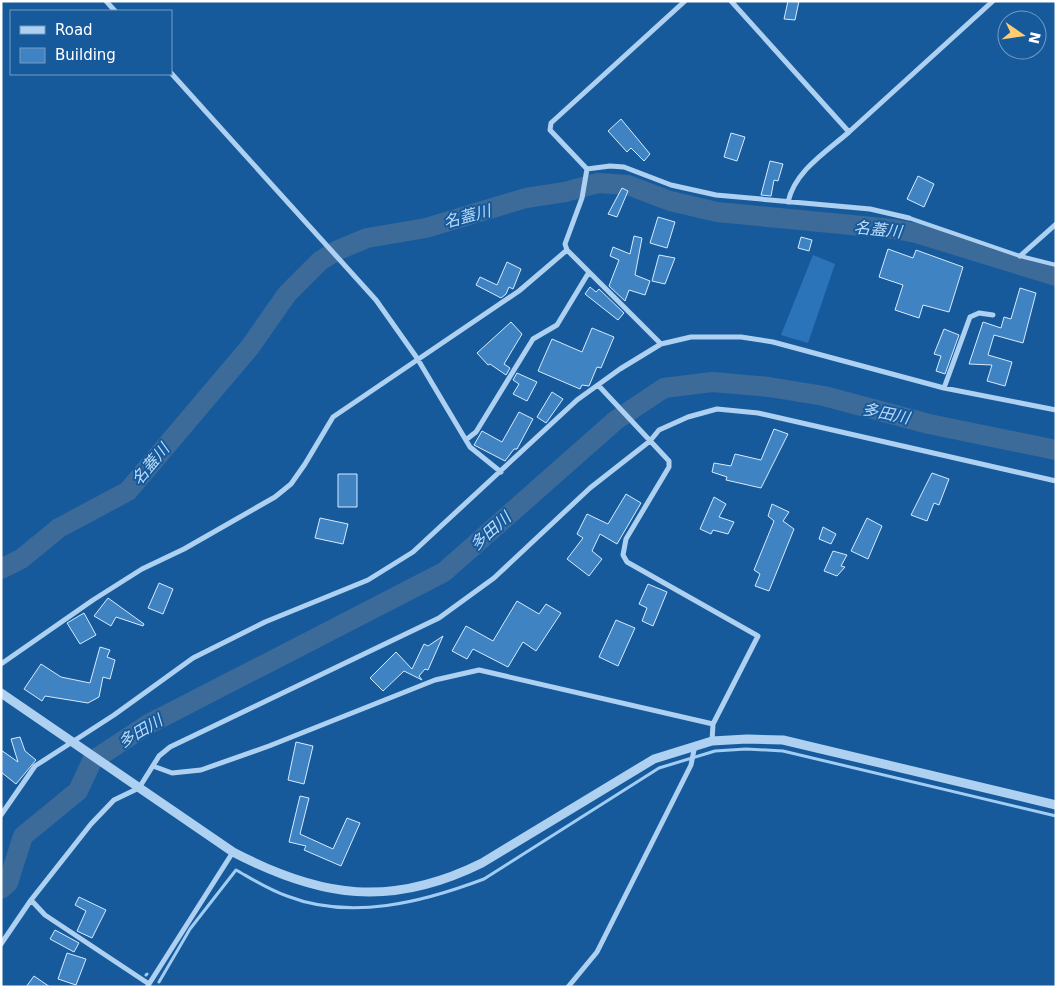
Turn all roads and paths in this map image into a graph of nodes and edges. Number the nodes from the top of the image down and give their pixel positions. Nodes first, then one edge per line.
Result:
1 (106, 1) edge
2 (685, 1) edge
3 (731, 1) edge
4 (993, 1) edge
5 (115, 10) edge
6 (172, 74) edge
7 (848, 132) junction
8 (587, 172) junction
9 (788, 202) junction
10 (909, 218) joint
11 (1056, 224) edge
12 (567, 250) junction
13 (1020, 256) junction
14 (1056, 265) edge
15 (589, 272) junction
16 (993, 315) dead end
17 (661, 344) junction
18 (417, 358) junction
19 (598, 386) junction
20 (944, 388) junction
21 (1056, 410) edge
22 (467, 439) junction
23 (648, 439) junction
24 (501, 472) junction
25 (1056, 481) edge
26 (1, 664) edge
27 (1, 693) edge
28 (713, 724) junction
29 (712, 741) junction
30 (76, 745) junction
31 (694, 749) junction
32 (153, 766) junction
33 (139, 788) junction
34 (1056, 805) edge
35 (1, 815) edge
36 (233, 852) junction
37 (32, 900) junction
38 (1, 944) edge
39 (148, 985) edge
40 (568, 987) edge

1 - 5 street
2 - 8 street
3 - 7 street
4 - 7 street
6 - 18 street
7 - 9 street
8 - 9 street
8 - 12 street
9 - 10 street
10 - 13 lane
11 - 13 street
12 - 15 street
12 - 18 street
13 - 14 lane
15 - 17 street
15 - 22 street
16 - 20 street
17 - 19 street
17 - 20 street
18 - 22 street
18 - 26 street
19 - 23 street
19 - 24 street
20 - 21 street
22 - 24 street
23 - 25 street
23 - 28 street
23 - 32 street
24 - 30 street
27 - 30 street
28 - 29 street
28 - 32 street
29 - 31 street
29 - 34 street
30 - 33 street
30 - 35 street
31 - 36 street
31 - 40 street
32 - 33 street
33 - 36 street
33 - 37 street
36 - 39 street
37 - 38 street
37 - 39 street

